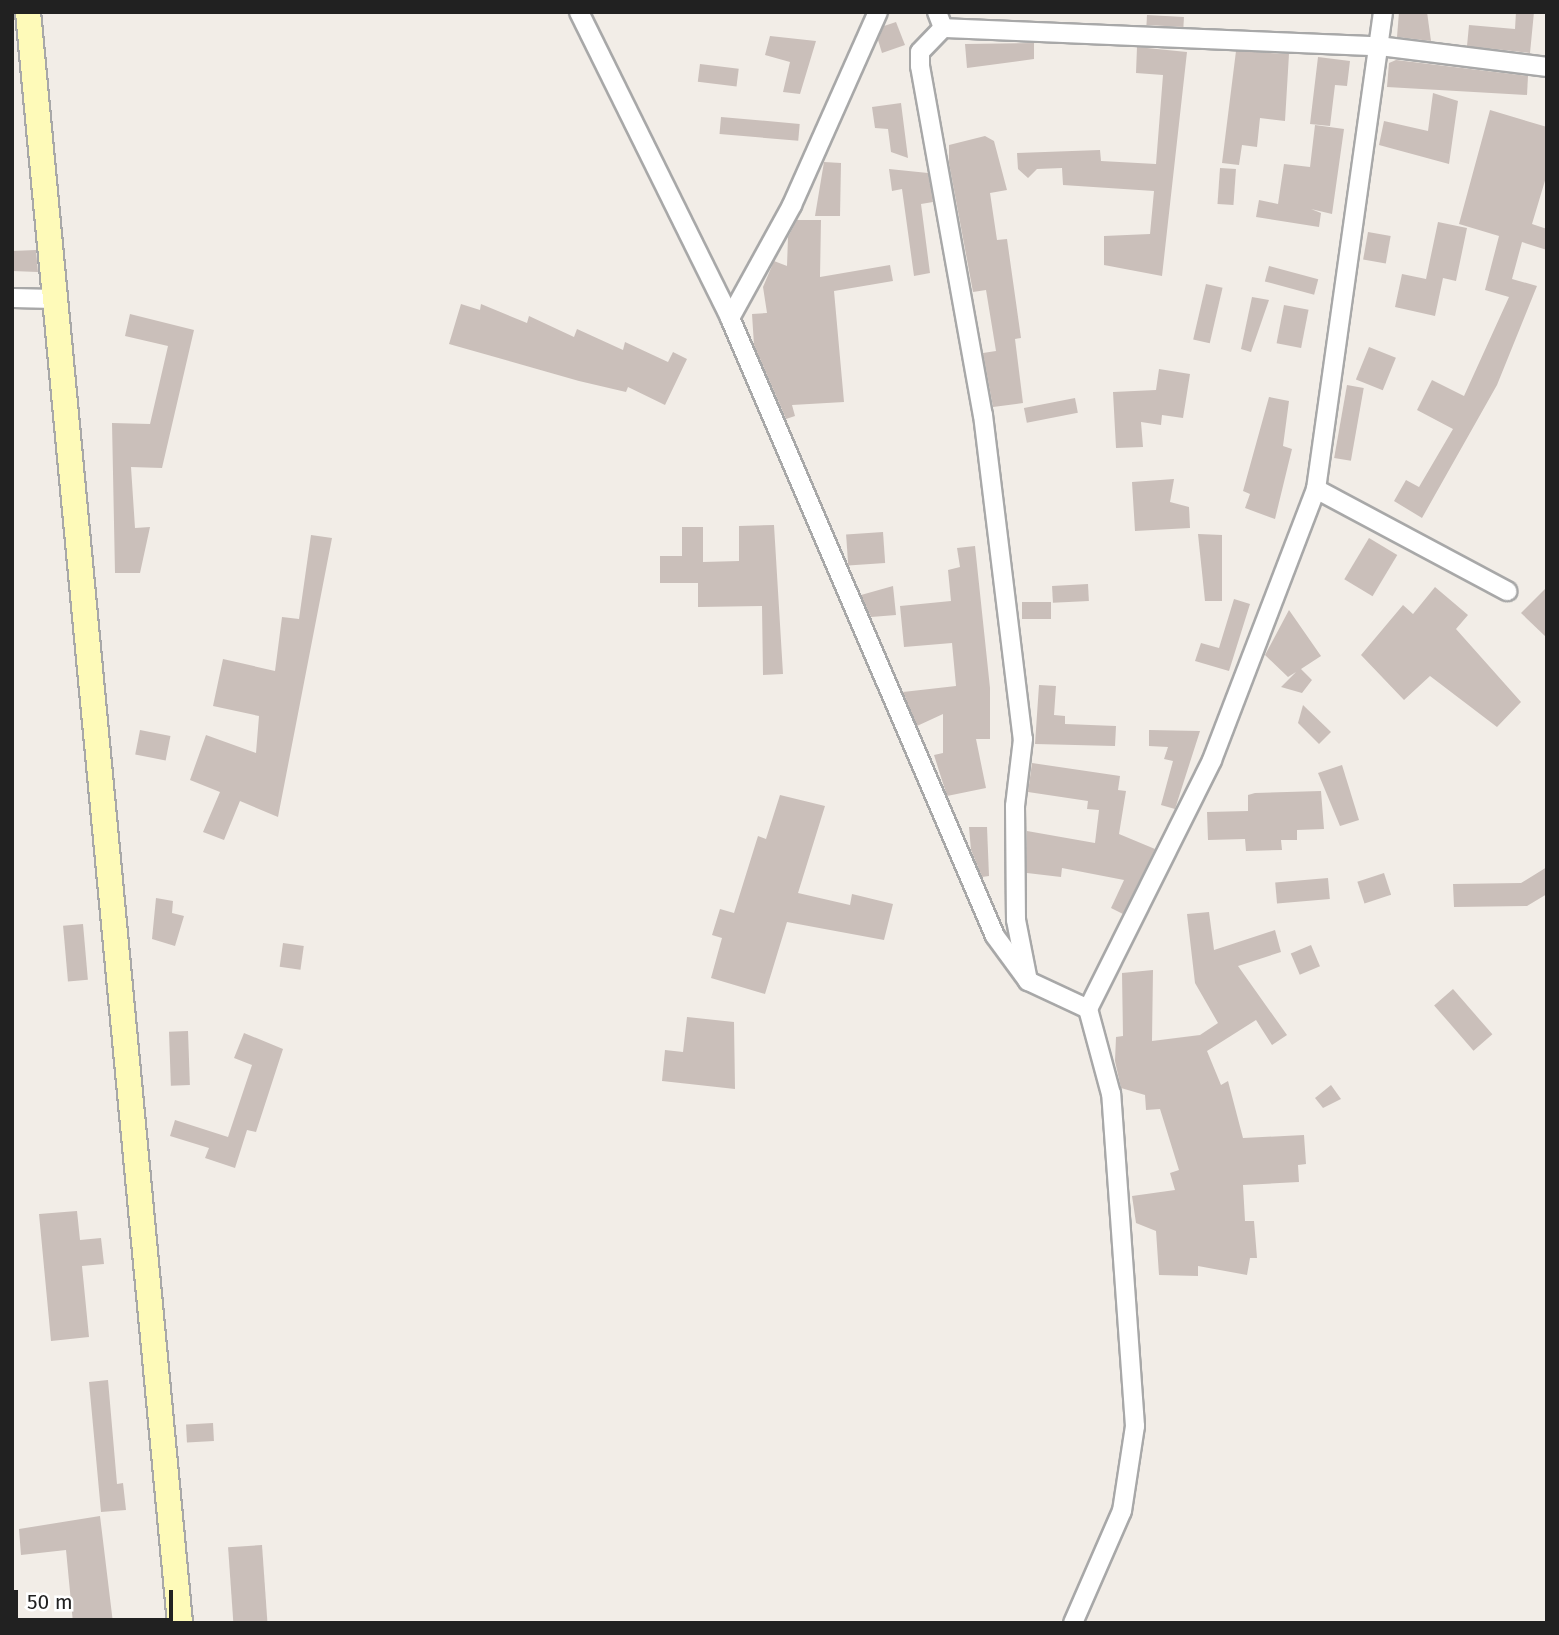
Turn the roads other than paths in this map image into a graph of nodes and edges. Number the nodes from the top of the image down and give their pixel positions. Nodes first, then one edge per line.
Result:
1 (28, 12) edge
2 (579, 12) edge
3 (878, 12) edge
4 (1383, 12) edge
5 (940, 20) edge
6 (1379, 46) junction
7 (1547, 67) edge
8 (12, 298) edge
9 (55, 299) junction
10 (730, 318) junction
11 (1316, 489) junction
12 (1507, 591) dead end
13 (1028, 981) junction
14 (1087, 1009) junction
15 (180, 1623) edge
16 (1073, 1623) edge

1 - 9 main road
2 - 10 street
3 - 10 street
4 - 6 street
5 - 6 street
5 - 13 street
6 - 7 street
6 - 11 street
8 - 9 street
9 - 15 main road
10 - 13 street
11 - 12 street
11 - 14 street
13 - 14 street
14 - 16 street

